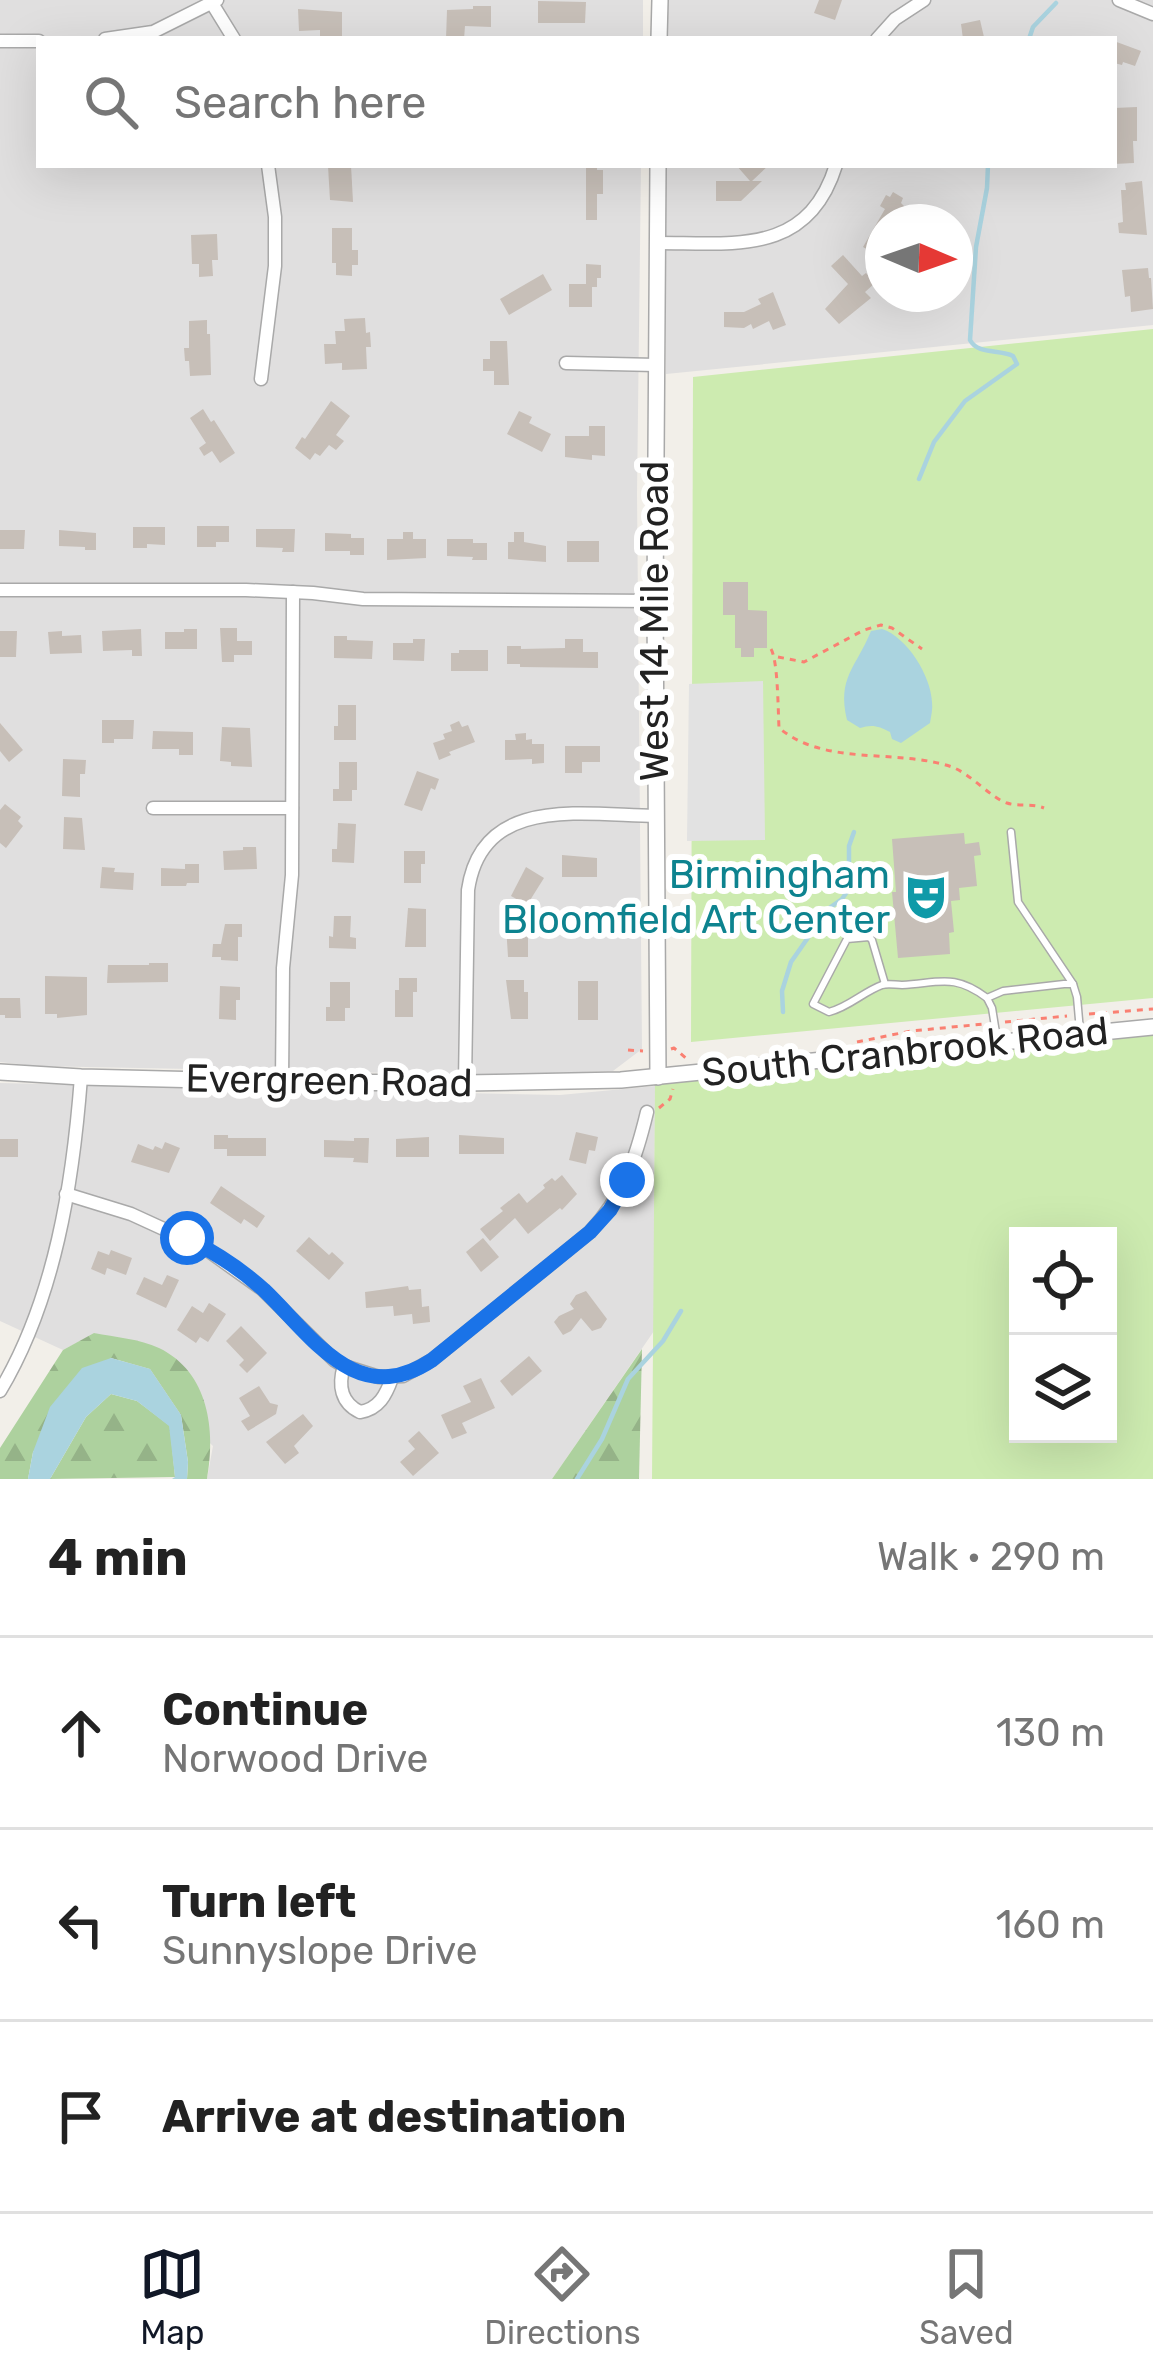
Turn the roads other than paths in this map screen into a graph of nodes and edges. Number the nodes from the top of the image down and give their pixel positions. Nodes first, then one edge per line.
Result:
1 (660, 0) edge
2 (924, 0) edge
3 (1119, 0) edge
4 (213, 1) edge
5 (1153, 14) edge
6 (126, 36) edge
7 (232, 36) edge
8 (659, 36) edge
9 (880, 36) edge
10 (36, 40) edge
11 (0, 41) edge
12 (268, 168) edge
13 (658, 168) edge
14 (835, 168) edge
15 (658, 244) junction
16 (566, 363) dead end
17 (656, 365) junction
18 (261, 380) dead end
19 (0, 590) edge
20 (293, 592) junction
21 (655, 601) junction
22 (153, 808) dead end
23 (292, 808) junction
24 (655, 816) junction
25 (1011, 832) dead end
26 (1072, 983) junction
27 (885, 984) junction
28 (987, 998) junction
29 (1153, 1027) edge
30 (1080, 1034) junction
31 (998, 1043) junction
32 (0, 1072) edge
33 (81, 1077) junction
34 (666, 1077) junction
35 (282, 1082) junction
36 (465, 1083) junction
37 (646, 1112) road end
38 (66, 1194) junction
39 (344, 1366) junction
40 (392, 1378) junction
41 (0, 1391) edge

1 - 8 street
2 - 9 street
3 - 5 street
4 - 6 street
4 - 7 street
10 - 11 street
12 - 18 street
13 - 15 street, West 14 Mile Road
14 - 15 street
15 - 17 street, West 14 Mile Road
16 - 17 street
17 - 21 street, West 14 Mile Road
19 - 20 street
20 - 21 street
20 - 23 street
21 - 24 street, West 14 Mile Road
22 - 23 street
23 - 35 street
24 - 34 street, West 14 Mile Road
24 - 36 street
25 - 26 lane
26 - 28 lane
26 - 30 lane
27 - 27 lane
27 - 28 lane
28 - 31 lane
29 - 30 street, South Cranbrook Road
30 - 31 street, South Cranbrook Road
31 - 34 street, South Cranbrook Road
32 - 33 street, Evergreen Road
33 - 35 street, Evergreen Road
33 - 38 street
34 - 36 street, Evergreen Road
35 - 36 street, Evergreen Road
37 - 40 street
38 - 39 street
38 - 41 street
39 - 40 street
39 - 40 street

